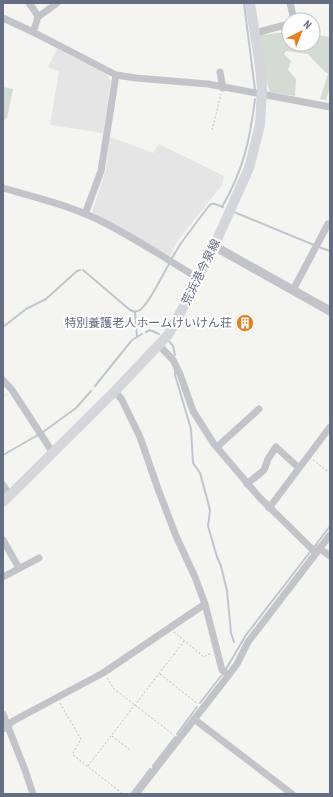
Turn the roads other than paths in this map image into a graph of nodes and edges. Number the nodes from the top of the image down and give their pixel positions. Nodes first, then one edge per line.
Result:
1 (29, 3) edge
2 (57, 3) edge
3 (250, 3) edge
4 (38, 17) junction
5 (3, 18) edge
6 (281, 26) edge
7 (33, 32) junction
8 (255, 33) junction
9 (220, 72) dead end
10 (116, 75) junction
11 (223, 88) junction
12 (262, 95) junction
13 (330, 106) edge
14 (3, 188) edge
15 (85, 214) junction
16 (328, 224) dead end
17 (214, 246) junction
18 (198, 278) junction
19 (293, 290) junction
20 (330, 311) edge
21 (159, 345) junction
22 (3, 380) edge
23 (115, 391) junction
24 (259, 409) dead end
25 (330, 427) edge
26 (217, 447) junction
27 (53, 453) junction
28 (300, 468) junction
29 (247, 484) junction
30 (3, 485) edge
31 (6, 499) edge
32 (269, 508) junction
33 (330, 535) edge
34 (3, 540) edge
35 (318, 551) junction
36 (330, 556) edge
37 (39, 558) dead end
38 (19, 568) junction
39 (3, 577) edge
40 (204, 604) junction
41 (228, 676) junction
42 (3, 714) edge
43 (194, 719) junction
44 (5, 727) edge
45 (33, 794) edge
46 (136, 794) edge
47 (292, 794) edge

1 - 4 street
2 - 4 street
3 - 8 main road, 荒浜港今泉線
4 - 7 street
5 - 7 street
6 - 8 street
7 - 10 street
8 - 12 main road, 荒浜港今泉線
9 - 11 street
10 - 11 street
10 - 15 street
11 - 12 street
12 - 13 street
12 - 17 main road, 荒浜港今泉線
14 - 15 street
15 - 18 street
16 - 19 street
17 - 18 main road, 荒浜港今泉線
17 - 19 street
18 - 21 main road, 荒浜港今泉線
19 - 20 street
21 - 23 main road, 荒浜港今泉線
21 - 26 street
22 - 27 street
23 - 27 main road, 荒浜港今泉線
23 - 40 street
24 - 26 street
25 - 28 street
26 - 29 street
27 - 31 main road, 荒浜港今泉線
28 - 29 street
28 - 32 street
29 - 32 street
30 - 31 street
32 - 35 street
33 - 35 street
34 - 38 street
35 - 36 street
35 - 41 street
37 - 38 street
38 - 39 street
40 - 41 street
40 - 44 street
41 - 43 street
42 - 44 street
43 - 46 street
43 - 47 street
44 - 45 street

